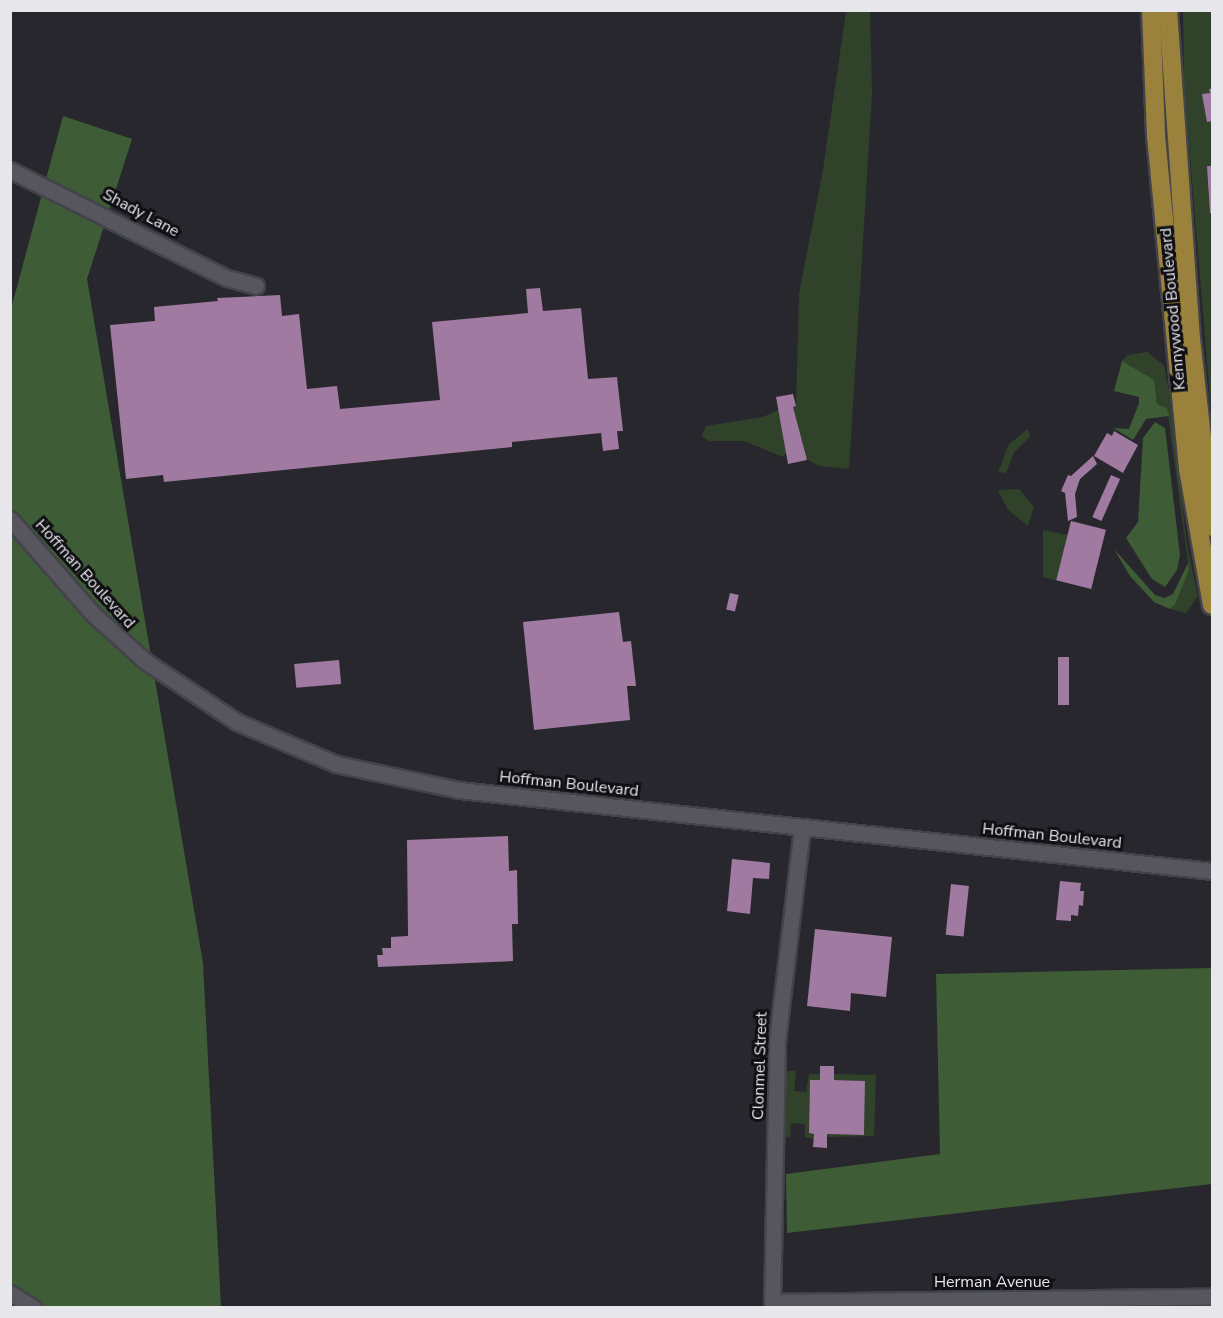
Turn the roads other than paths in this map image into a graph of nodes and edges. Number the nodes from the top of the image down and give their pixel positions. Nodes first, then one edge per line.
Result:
1 (1151, 10) edge
2 (1168, 10) edge
3 (10, 170) edge
4 (256, 286) dead end
5 (10, 519) edge
6 (1212, 526) edge
7 (1212, 605) edge
8 (802, 828) junction
9 (1212, 871) edge
10 (10, 1293) edge
11 (1212, 1297) edge
12 (938, 1304) edge
13 (772, 1305) edge
14 (34, 1308) edge

1 - 7 main road, Kennywood Boulevard
2 - 6 main road, Kennywood Boulevard
3 - 4 street, Shady Lane
5 - 8 street, Hoffman Boulevard
8 - 9 street, Hoffman Boulevard
8 - 13 street, Clonmel Street
10 - 14 street
11 - 12 street, Herman Avenue
12 - 13 street, Herman Avenue

